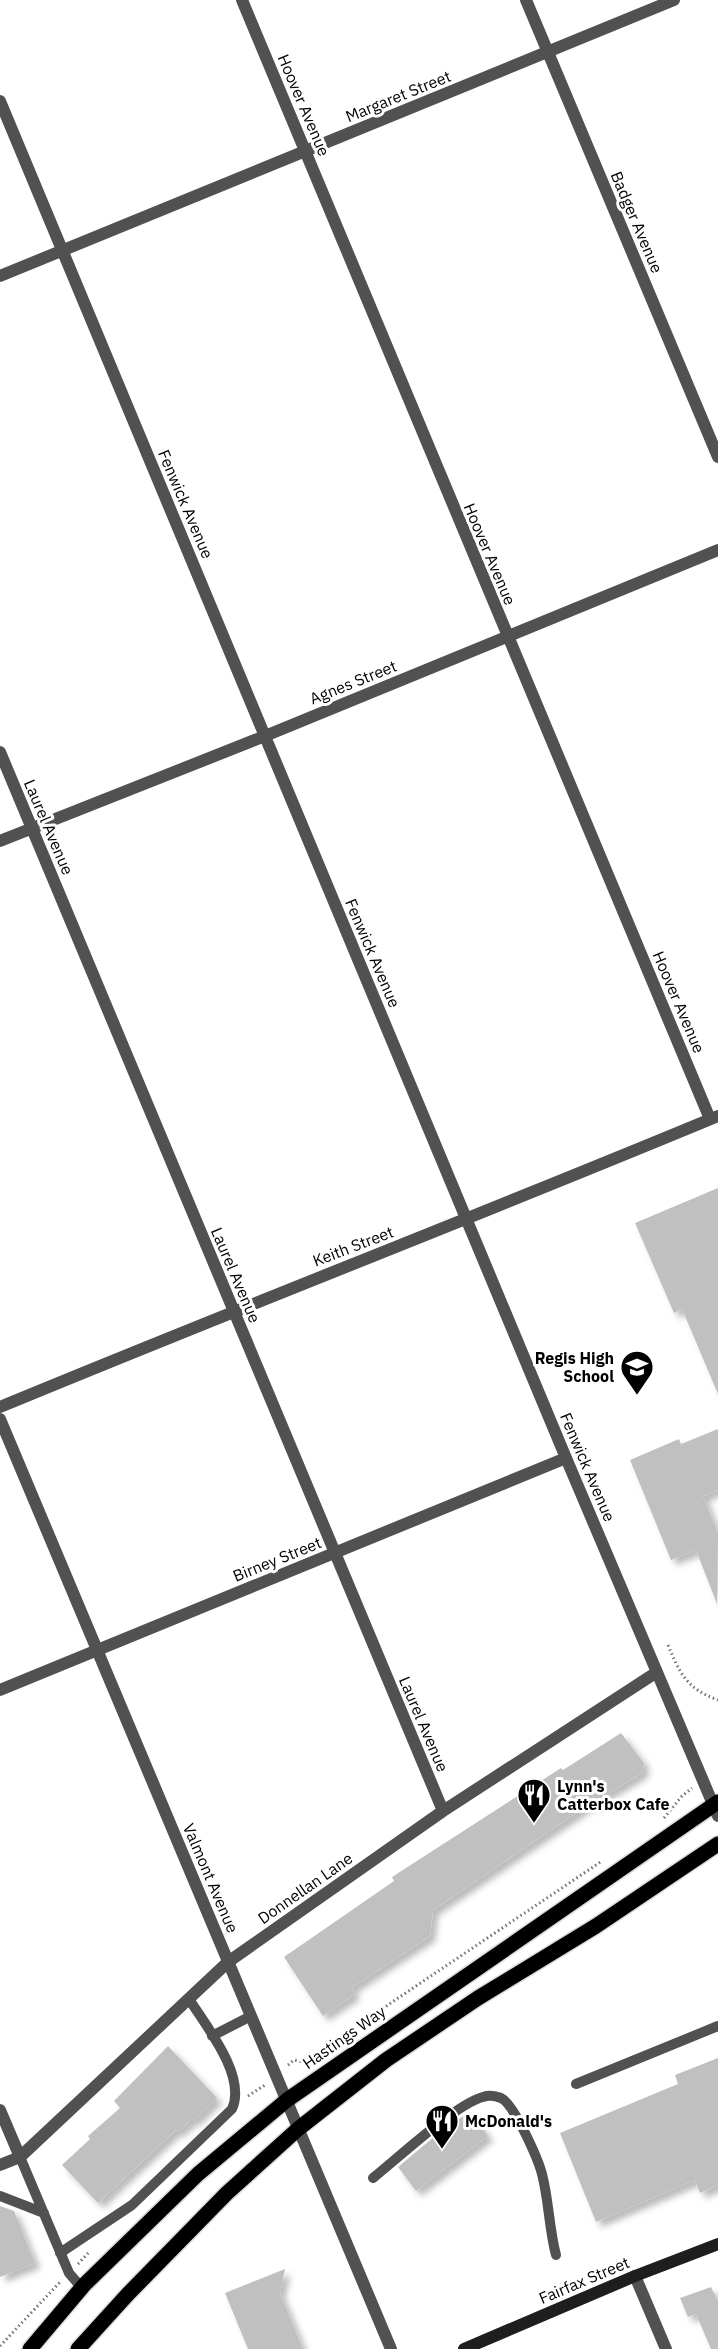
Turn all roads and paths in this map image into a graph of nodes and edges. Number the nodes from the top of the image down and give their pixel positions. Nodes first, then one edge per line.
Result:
1 (242, 0) edge
2 (526, 0) edge
3 (674, 0) edge
4 (548, 52) junction
5 (0, 101) edge
6 (305, 152) junction
7 (63, 250) junction
8 (0, 276) edge
9 (718, 457) edge
10 (718, 550) edge
11 (507, 637) junction
12 (265, 736) junction
13 (0, 753) edge
14 (31, 828) junction
15 (0, 841) edge
16 (714, 1118) edge
17 (466, 1219) junction
18 (233, 1310) junction
19 (0, 1407) edge
20 (0, 1419) edge
21 (566, 1458) junction
22 (336, 1554) junction
23 (668, 1645) dead end
24 (97, 1649) junction
25 (657, 1672) junction
26 (0, 1689) edge
27 (718, 1700) edge
28 (716, 1808) edge
29 (442, 1811) junction
30 (718, 1844) edge
31 (228, 1962) junction
32 (189, 1999) junction
33 (251, 2016) junction
34 (718, 2026) edge
35 (212, 2037) junction
36 (576, 2084) dead end
37 (287, 2100) junction
38 (0, 2110) edge
39 (298, 2129) junction
40 (20, 2157) junction
41 (0, 2165) edge
42 (373, 2178) dead end
43 (0, 2196) edge
44 (44, 2213) junction
45 (718, 2244) edge
46 (60, 2253) junction
47 (556, 2255) dead end
48 (635, 2276) junction
49 (81, 2288) junction
50 (30, 2349) edge
51 (78, 2349) edge
52 (391, 2349) edge
53 (465, 2349) edge
54 (666, 2349) edge

1 - 6 street, Hoover Avenue
2 - 4 street, Badger Avenue
3 - 4 street, Margaret Street
4 - 6 street, Margaret Street
4 - 9 street, Badger Avenue
5 - 7 street, Fenwick Avenue
6 - 7 street, Margaret Street
6 - 11 street, Hoover Avenue
7 - 8 street, Margaret Street
7 - 12 street, Fenwick Avenue
10 - 11 street, Agnes Street
11 - 12 street, Agnes Street
11 - 16 street, Hoover Avenue
12 - 14 street, Agnes Street
12 - 17 street, Fenwick Avenue
13 - 14 street, Laurel Avenue
14 - 15 street, Agnes Street
14 - 18 street, Laurel Avenue
16 - 17 street, Keith Street
17 - 18 street, Keith Street
17 - 21 street, Fenwick Avenue
18 - 19 street, Keith Street
18 - 22 street, Laurel Avenue
20 - 24 street, Valmont Avenue
21 - 22 street, Birney Street
21 - 25 street, Fenwick Avenue
22 - 24 street, Birney Street
22 - 29 street, Laurel Avenue
23 - 27 path
24 - 26 street, Birney Street
24 - 31 street, Valmont Avenue
25 - 28 street, Fenwick Avenue
25 - 29 street, Donnellan Lane
28 - 37 main road, Hastings Way
29 - 31 street, Donnellan Lane
30 - 39 main road
31 - 32 street, Donnellan Lane
31 - 33 street, Valmont Avenue
32 - 35 lane
32 - 40 street, Donnellan Lane
33 - 35 lane
33 - 37 street, Valmont Avenue
34 - 36 lane
35 - 46 lane
37 - 39 street, Valmont Avenue
37 - 49 main road, Hastings Way
38 - 40 street
39 - 51 main road
39 - 52 street, Valmont Avenue
40 - 41 street, Donnellan Lane
40 - 44 lane
42 - 47 lane
43 - 44 lane
44 - 46 lane
45 - 48 street, Fairfax Street
46 - 49 lane
48 - 53 street, Fairfax Street
48 - 54 street
49 - 50 main road, Hastings Way

